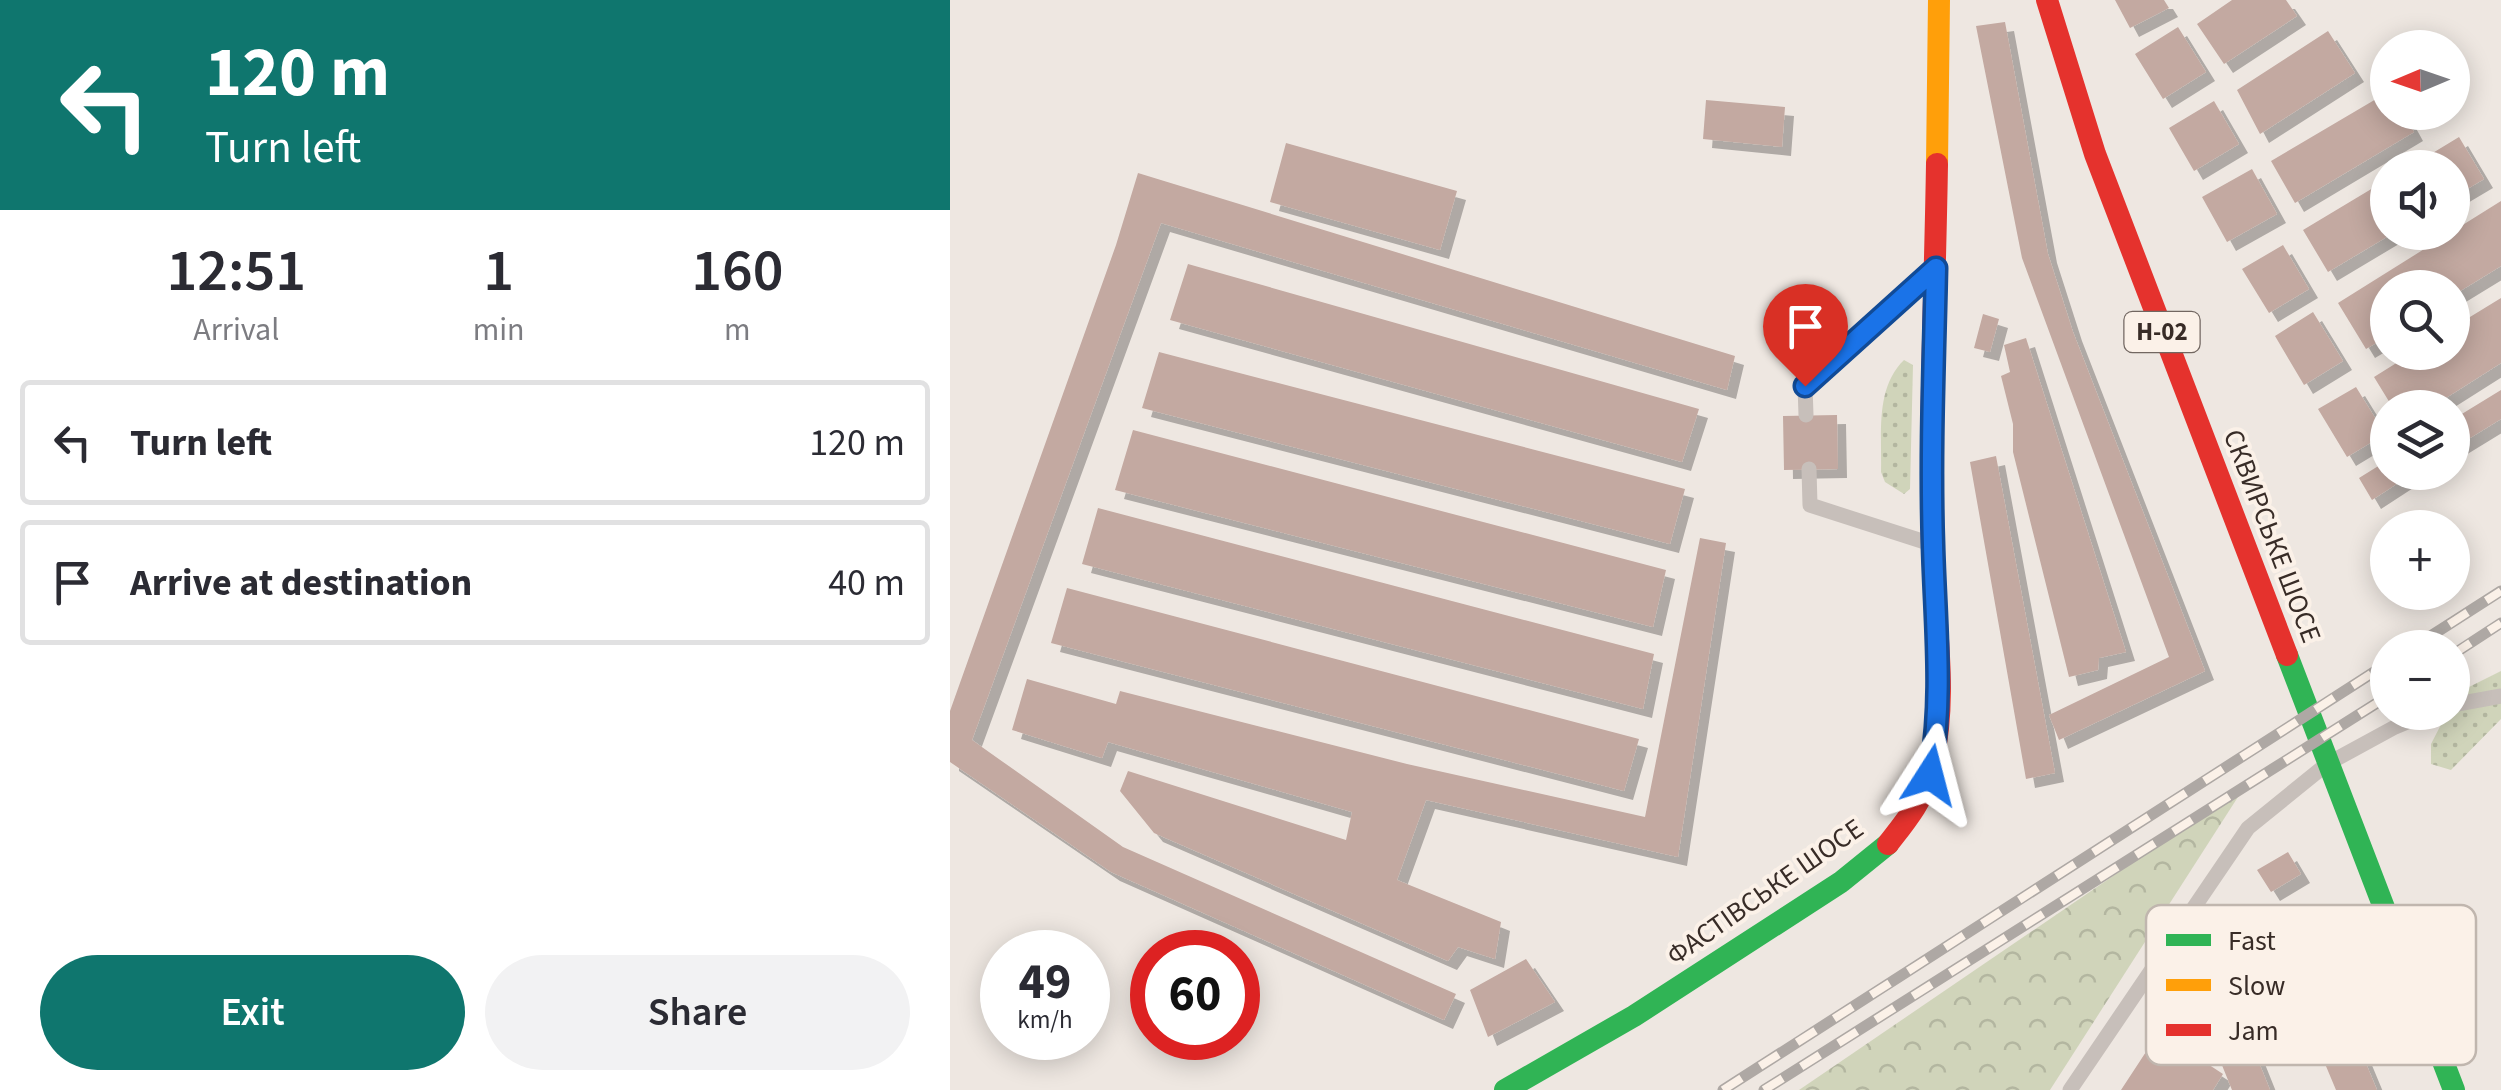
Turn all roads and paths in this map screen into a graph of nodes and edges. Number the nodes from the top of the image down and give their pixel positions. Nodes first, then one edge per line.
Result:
1 (1939, 0) edge
2 (2047, 0) edge
3 (1936, 268) junction
4 (1806, 416) dead end
5 (1808, 469) dead end
6 (1932, 544) junction
7 (2501, 696) edge
8 (2470, 701) edge
9 (2388, 730) edge
10 (2196, 905) edge
11 (2383, 905) edge
12 (2146, 978) edge
13 (2444, 1065) edge
14 (1505, 1090) edge
15 (2070, 1090) edge
16 (2454, 1090) edge

1 - 3 main road, ФАСТІВСЬКЕ ШОСЕ
2 - 11 main road, СКВИРСЬКЕ ШОСЕ / Н-02
3 - 4 lane
3 - 6 main road, ФАСТІВСЬКЕ ШОСЕ
5 - 6 lane
6 - 14 main road, ФАСТІВСЬКЕ ШОСЕ
7 - 8 lane
9 - 10 lane
12 - 15 lane
13 - 16 main road, СКВИРСЬКЕ ШОСЕ / Н-02

